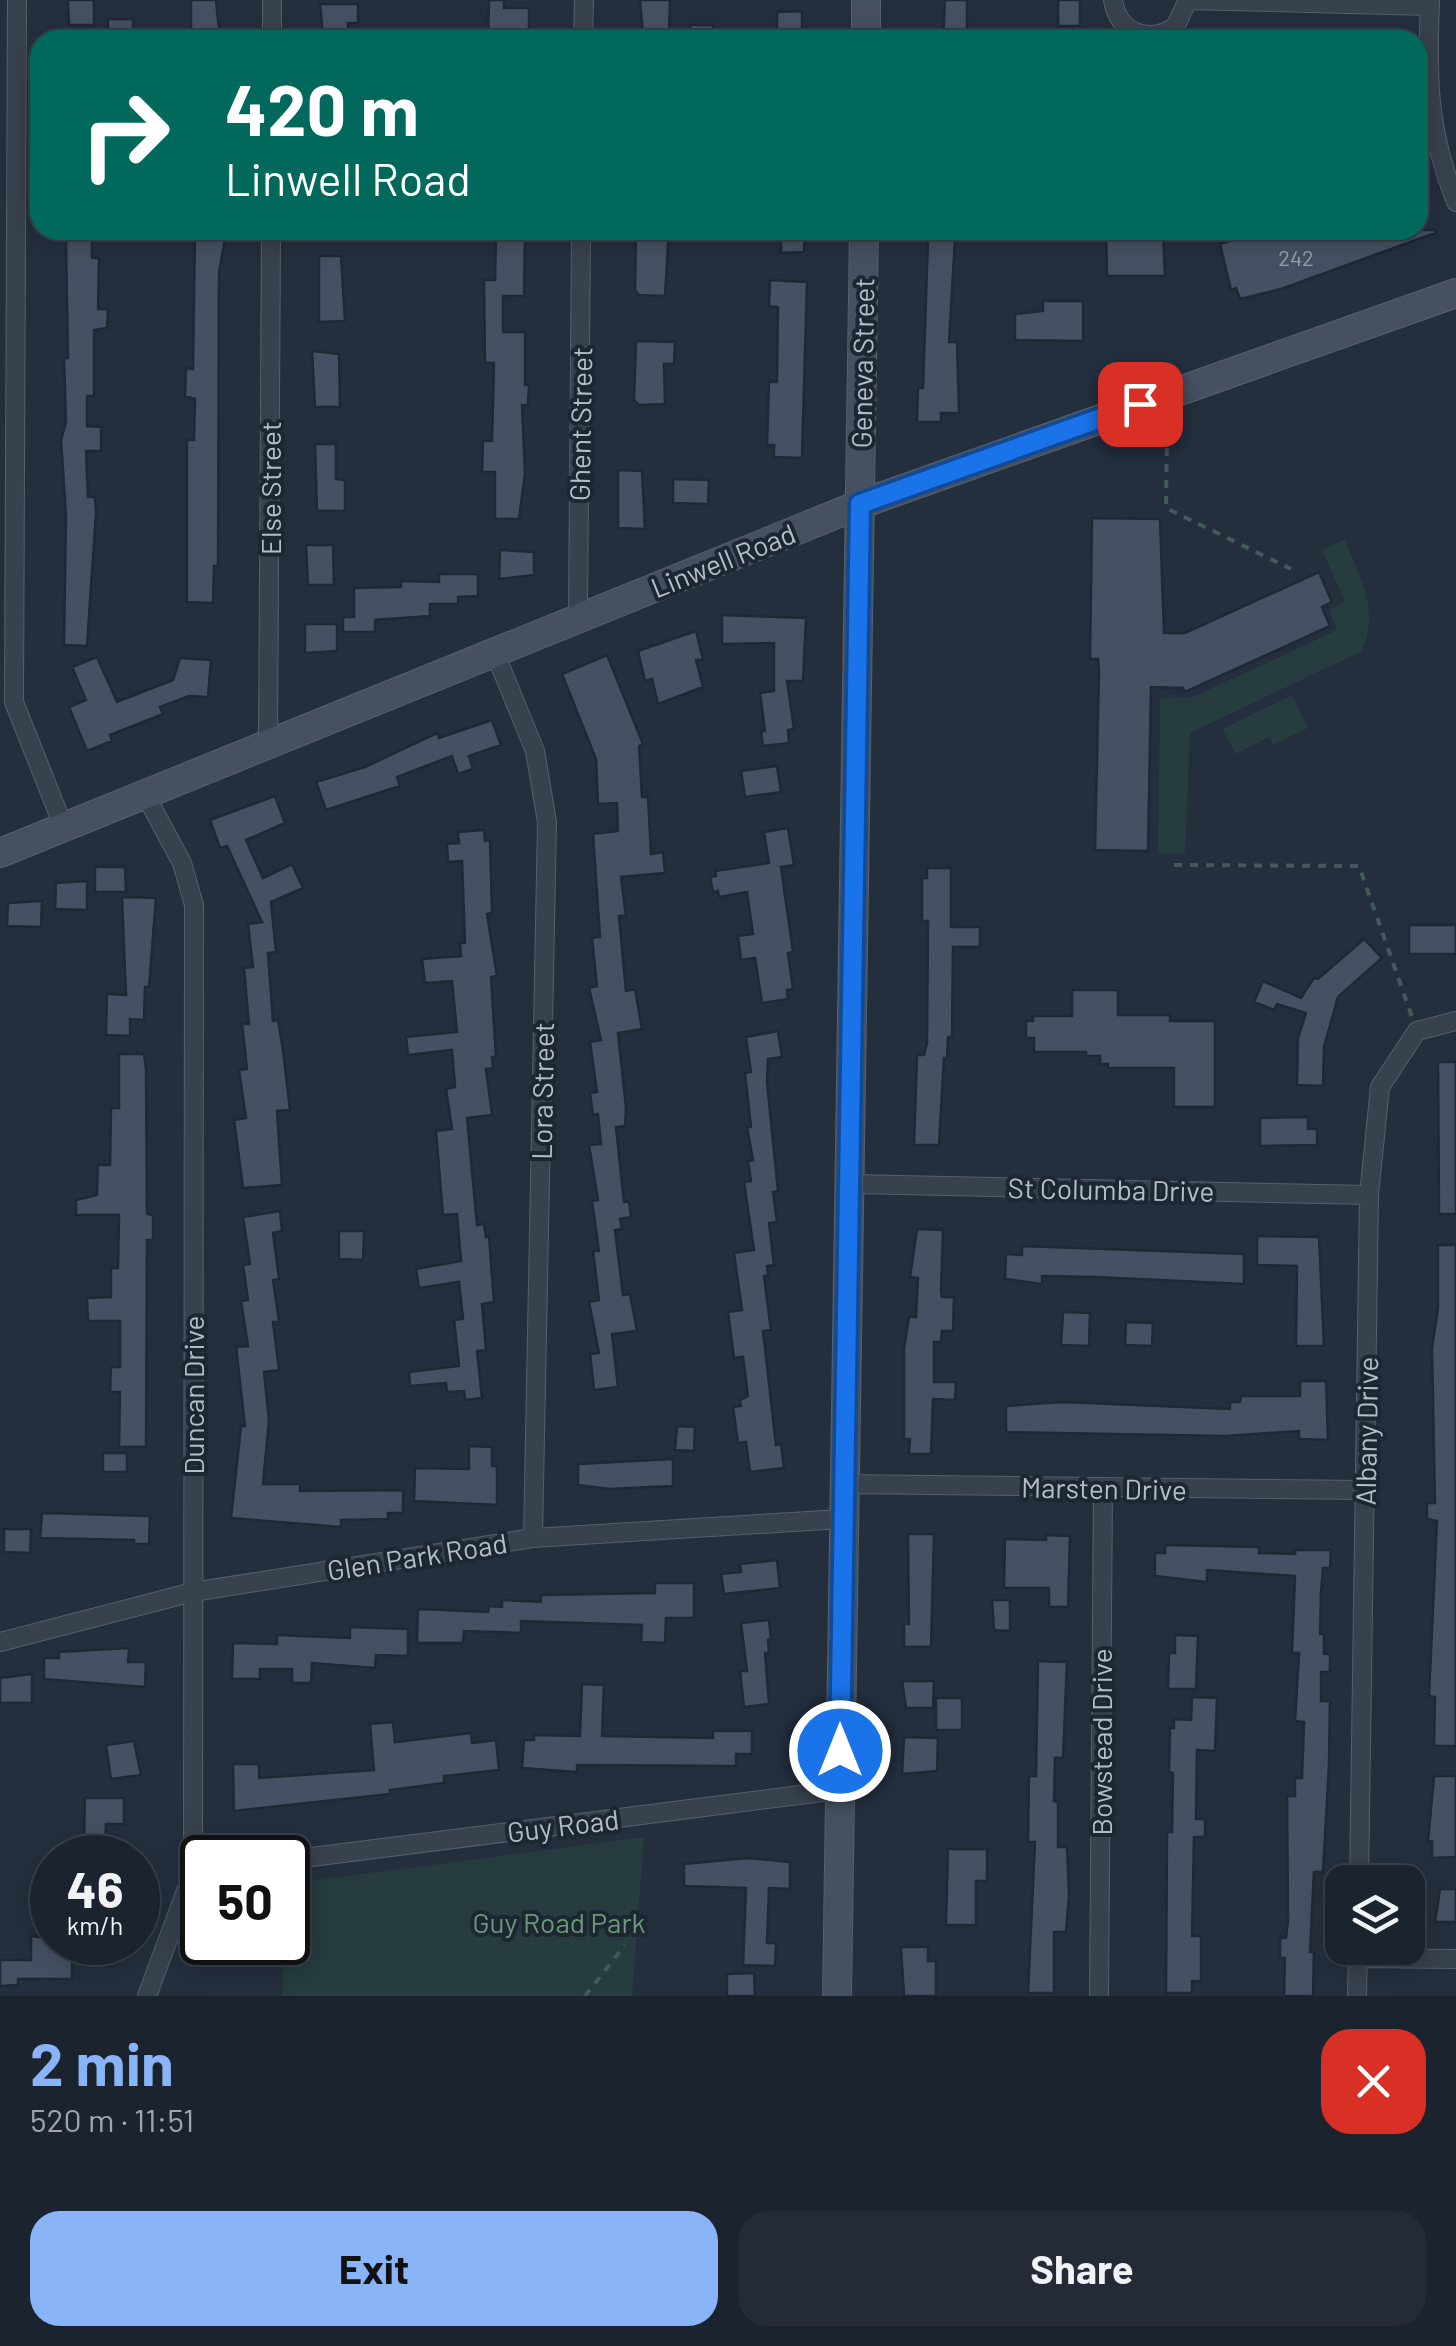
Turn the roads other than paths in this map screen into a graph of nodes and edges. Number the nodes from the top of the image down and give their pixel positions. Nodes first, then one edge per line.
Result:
1 (16, 0) edge
2 (272, 0) edge
3 (584, 0) edge
4 (866, 0) edge
5 (1113, 0) edge
6 (1188, 0) edge
7 (1430, 3) edge
8 (272, 30) edge
9 (583, 30) edge
10 (866, 30) edge
11 (1133, 30) edge
12 (1168, 30) edge
13 (1428, 62) edge
14 (1428, 98) edge
15 (1456, 202) edge
16 (271, 240) edge
17 (582, 240) edge
18 (864, 240) edge
19 (7, 270) edge
20 (1456, 293) edge
21 (860, 504) junction
22 (578, 618) junction
23 (495, 653) junction
24 (268, 745) junction
25 (146, 796) junction
26 (64, 828) junction
27 (0, 853) edge
28 (1456, 1021) edge
29 (852, 1184) junction
30 (1369, 1195) junction
31 (842, 1484) junction
32 (1103, 1488) junction
33 (1365, 1490) junction
34 (842, 1519) junction
35 (534, 1538) junction
36 (193, 1592) junction
37 (0, 1642) edge
38 (839, 1790) junction
39 (197, 1835) edge
40 (310, 1857) edge
41 (1359, 1865) edge
42 (180, 1915) edge
43 (1425, 1957) edge
44 (1456, 1959) edge
45 (1358, 1965) edge
46 (147, 1996) edge
47 (838, 1996) edge
48 (1099, 1996) edge
49 (1357, 1996) edge

1 - 19 street
2 - 8 street
3 - 9 street
4 - 10 main road
5 - 11 street
6 - 7 street
6 - 12 street
7 - 13 street
14 - 15 street
16 - 24 street, Else Street
17 - 22 street, Ghent Street
18 - 21 main road, Geneva Street
19 - 26 street
20 - 21 main road, Linwell Road
21 - 22 main road, Linwell Road
21 - 29 main road, Geneva Street
22 - 23 main road, Linwell Road
23 - 24 main road, Linwell Road
23 - 35 street, Lora Street
24 - 25 main road, Linwell Road
25 - 26 main road, Linwell Road
25 - 36 street, Duncan Drive
26 - 27 main road, Linwell Road
28 - 30 street, Albany Drive
29 - 30 street, St Columba Drive
29 - 31 main road, Geneva Street
30 - 33 street, Albany Drive
31 - 32 street, Marsten Drive
31 - 34 main road, Geneva Street
32 - 33 street, Marsten Drive
32 - 48 street, Bowstead Drive
33 - 41 street, Albany Drive
34 - 35 street, Glen Park Road
34 - 38 main road, Geneva Street
35 - 36 street, Glen Park Road
36 - 37 street, Glen Park Road
36 - 39 street, Duncan Drive
38 - 40 street, Guy Road
38 - 47 main road, Geneva Street
42 - 46 street, Duncan Drive
43 - 44 street
45 - 49 street

